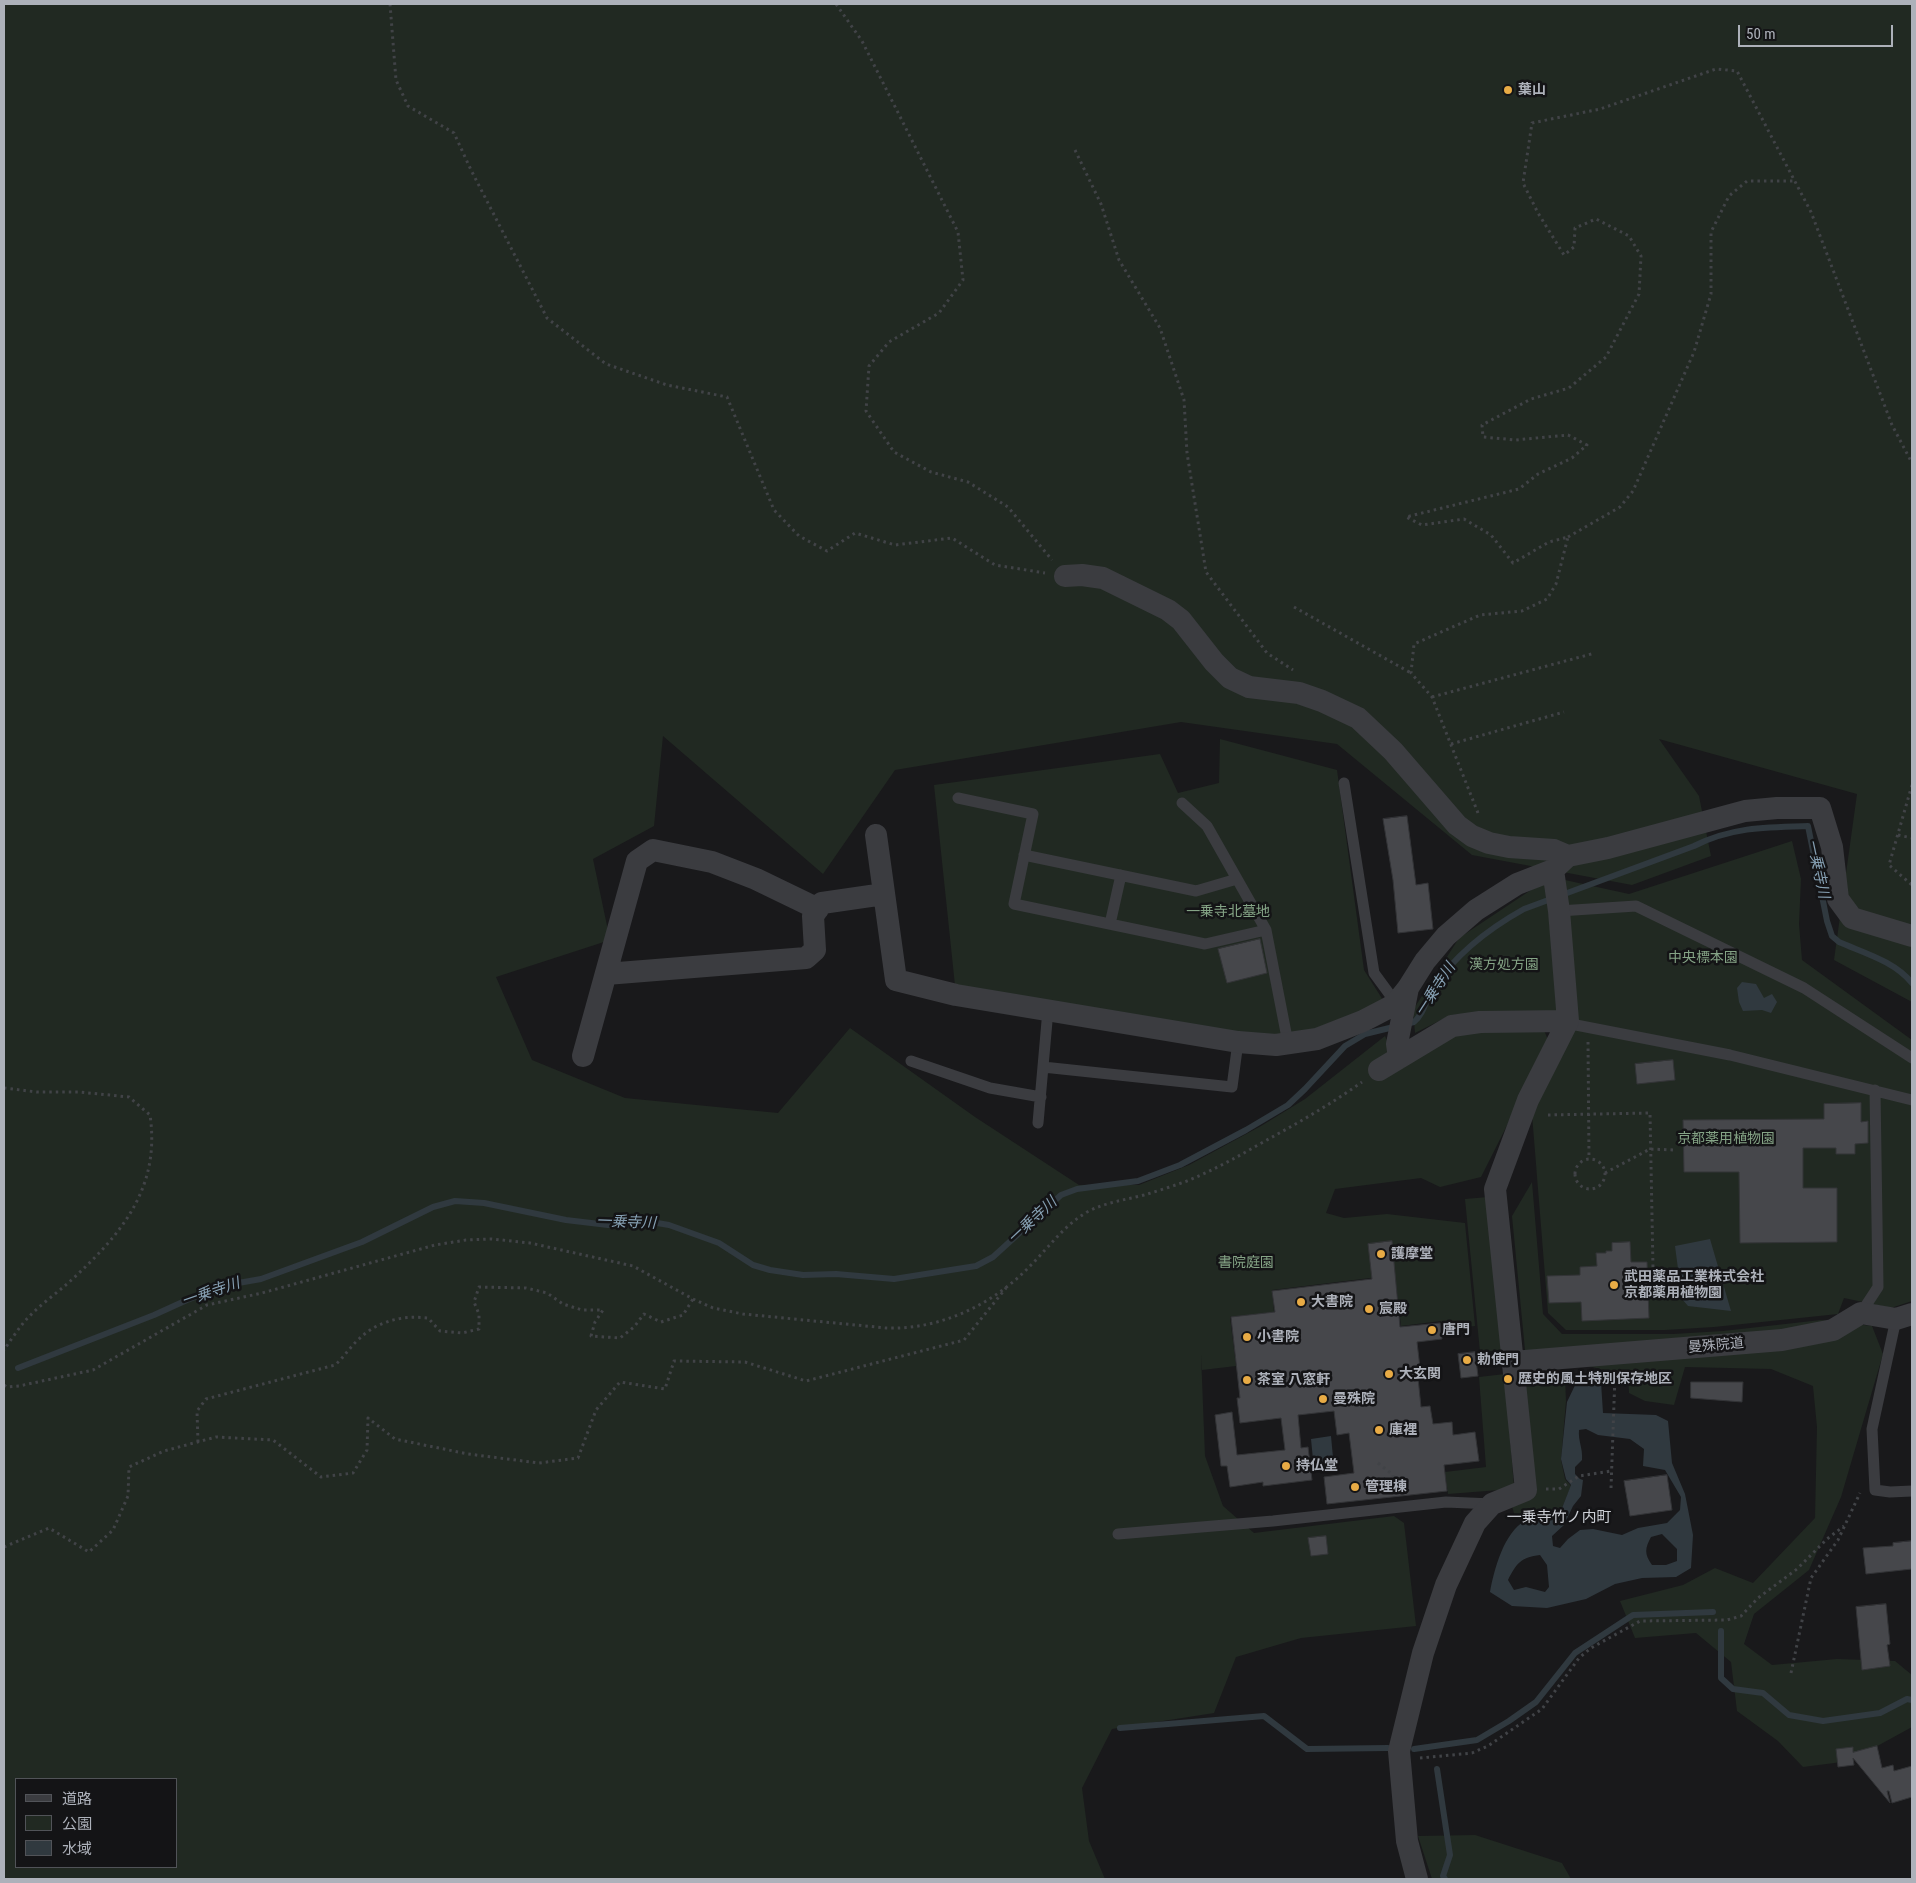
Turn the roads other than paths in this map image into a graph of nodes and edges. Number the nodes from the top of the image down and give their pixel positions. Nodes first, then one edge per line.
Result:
1 (1065, 576) road end
2 (1344, 783) dead end
3 (958, 798) dead end
4 (1182, 803) dead end
5 (876, 835) dead end
6 (1024, 854) junction
7 (1560, 863) junction
8 (1121, 875) junction
9 (1237, 879) junction
10 (884, 894) junction
11 (818, 909) junction
12 (1559, 911) junction
13 (1110, 924) junction
14 (1266, 930) junction
15 (1912, 936) edge
16 (606, 974) junction
17 (1403, 1002) junction
18 (1048, 1010) junction
19 (1578, 1024) junction
20 (1238, 1042) junction
21 (1288, 1043) junction
22 (1398, 1051) junction
23 (583, 1056) dead end
24 (1912, 1058) edge
25 (911, 1061) dead end
26 (1043, 1067) junction
27 (1379, 1070) road end
28 (1875, 1090) junction
29 (1041, 1097) junction
30 (1912, 1100) edge
31 (1038, 1122) dead end
32 (1861, 1313) junction
33 (1904, 1317) edge
34 (1513, 1362) junction
35 (1912, 1491) edge
36 (1492, 1504) junction
37 (1118, 1534) dead end
38 (1417, 1879) edge

1 - 7 street
2 - 17 lane
3 - 6 lane
4 - 9 lane
5 - 10 street
6 - 8 lane
6 - 13 lane
7 - 12 street
7 - 15 street
7 - 17 street
8 - 9 lane
8 - 13 lane
9 - 14 lane
10 - 11 street
10 - 18 street
11 - 16 street
11 - 16 street
12 - 19 street
12 - 24 lane
13 - 14 lane
14 - 21 lane
16 - 23 street
17 - 21 street
17 - 22 street
18 - 20 street
18 - 26 lane
19 - 22 street
19 - 28 lane
19 - 34 street
20 - 21 street
20 - 26 lane
22 - 27 street
25 - 29 lane
26 - 29 lane
28 - 30 lane
28 - 32 lane
29 - 31 lane
32 - 33 street
32 - 34 street, 曼殊院道
33 - 35 lane
34 - 36 street
36 - 37 lane
36 - 38 street

